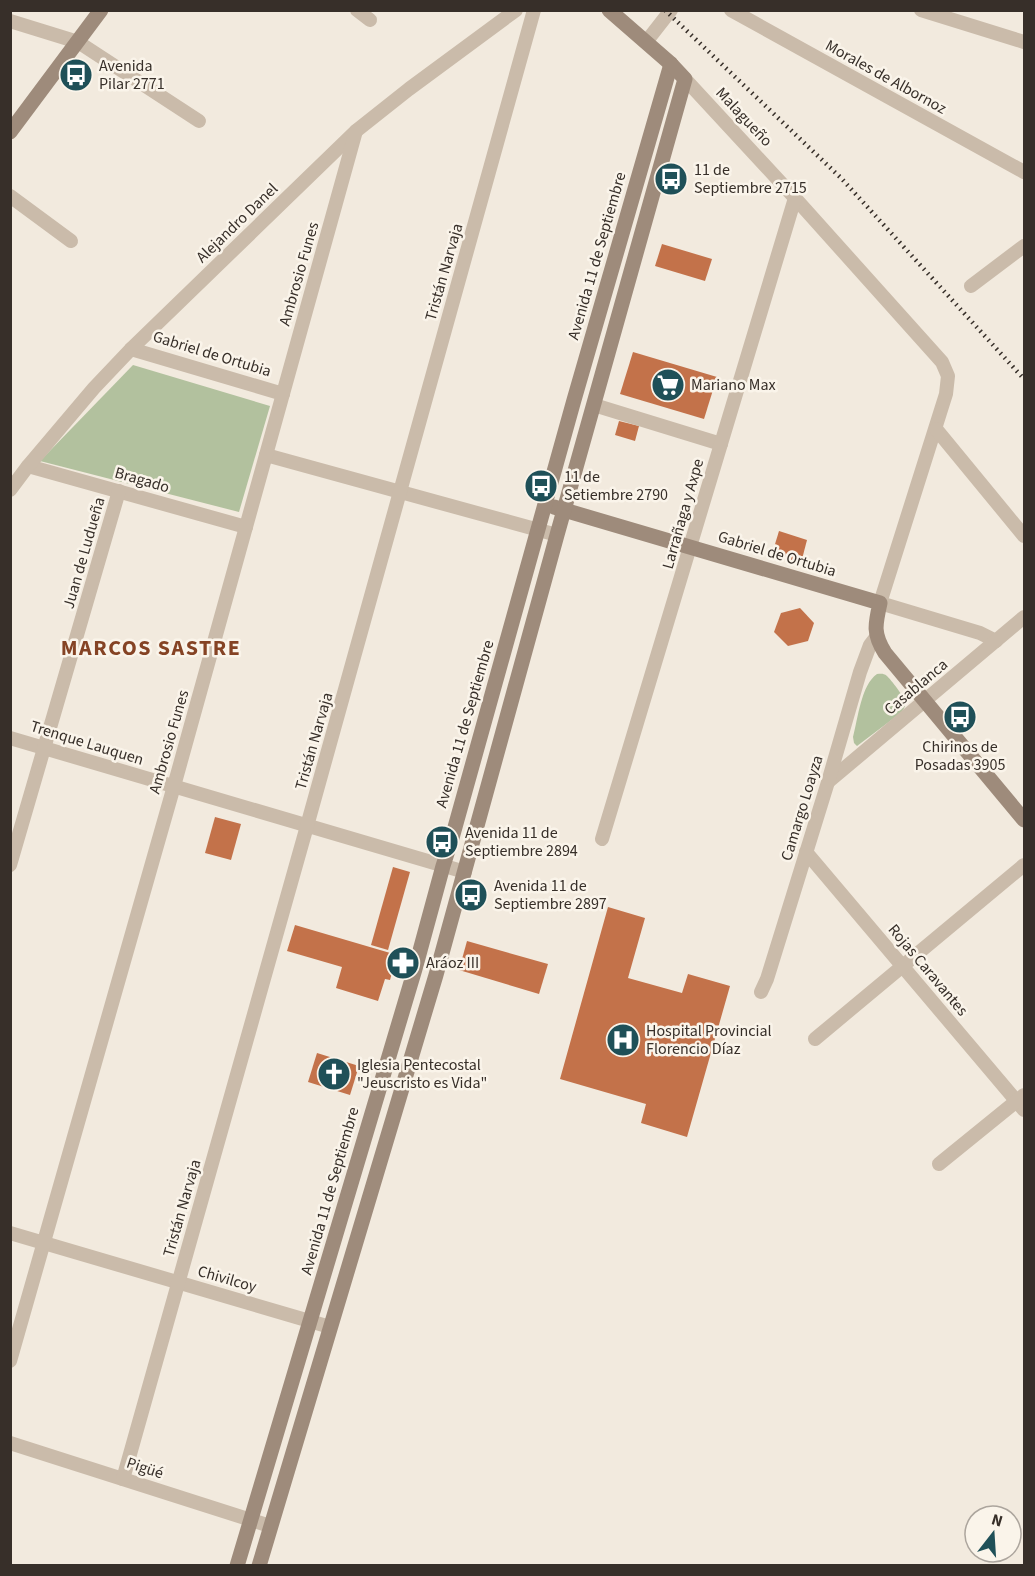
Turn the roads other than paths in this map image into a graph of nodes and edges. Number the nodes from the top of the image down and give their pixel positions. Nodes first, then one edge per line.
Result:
1 (101, 10) edge
2 (357, 10) edge
3 (516, 10) edge
4 (534, 10) edge
5 (609, 10) edge
6 (671, 10) edge
7 (731, 10) edge
8 (921, 10) edge
9 (370, 20) dead end
10 (10, 21) edge
11 (78, 42) junction
12 (646, 42) junction
13 (1024, 42) edge
14 (671, 64) junction
15 (685, 79) junction
16 (199, 121) dead end
17 (356, 131) junction
18 (10, 132) edge
19 (1024, 172) edge
20 (10, 196) edge
21 (795, 198) junction
22 (71, 241) dead end
23 (1024, 246) edge
24 (971, 286) dead end
25 (131, 349) junction
26 (283, 394) junction
27 (594, 405) junction
28 (936, 429) junction
29 (721, 444) junction
30 (266, 455) junction
31 (28, 466) junction
32 (10, 490) edge
33 (119, 491) junction
34 (400, 492) junction
35 (546, 504) junction
36 (564, 510) junction
37 (246, 527) junction
38 (538, 530) junction
39 (557, 536) junction
40 (1024, 536) edge
41 (691, 547) junction
42 (880, 603) junction
43 (1024, 617) edge
44 (877, 636) junction
45 (996, 640) junction
46 (925, 700) junction
47 (10, 738) edge
48 (45, 748) junction
49 (828, 782) junction
50 (174, 786) junction
51 (1024, 820) edge
52 (307, 826) junction
53 (602, 839) dead end
54 (806, 852) junction
55 (10, 865) edge
56 (1024, 865) edge
57 (442, 866) junction
58 (465, 872) junction
59 (903, 966) junction
60 (761, 992) dead end
61 (815, 1039) dead end
62 (1022, 1102) edge
63 (939, 1164) dead end
64 (10, 1233) edge
65 (44, 1243) junction
66 (179, 1282) junction
67 (310, 1321) junction
68 (330, 1327) junction
69 (10, 1361) edge
70 (10, 1443) edge
71 (123, 1479) junction
72 (250, 1520) junction
73 (270, 1526) junction
74 (237, 1566) edge
75 (259, 1566) edge

1 - 11 main road
2 - 9 street
3 - 17 street, Alejandro Danel
4 - 34 street, Tristán Narvaja
5 - 12 main road, Malagueño
6 - 12 street
7 - 19 street, Morales de Albornoz
8 - 13 street
10 - 11 street
11 - 16 street
11 - 18 main road
12 - 14 main road, Malagueño
14 - 15 main road, Malagueño
14 - 35 main road, Avenida 11 de Septiembre
15 - 21 street, Malagueño
15 - 27 main road
17 - 25 street, Alejandro Danel
17 - 26 street, Ambrosio Funes
20 - 22 street
21 - 28 street, Malagueño
21 - 29 street, Larrañaga y Axpe
23 - 24 street
25 - 26 street, Gabriel de Ortubia
25 - 31 street, Alejandro Danel
26 - 30 street, Ambrosio Funes
27 - 29 street
27 - 36 main road
28 - 40 street
28 - 42 street
29 - 41 street, Larrañaga y Axpe
30 - 34 street
30 - 37 street, Ambrosio Funes
31 - 32 street, Alejandro Danel
31 - 33 street, Bragado
33 - 37 street, Bragado
33 - 48 street, Juan de Ludueña
34 - 38 street
34 - 52 street, Tristán Narvaja
35 - 36 main road, Gabriel de Ortubia
35 - 38 main road, Avenida 11 de Septiembre
36 - 39 main road
36 - 41 main road, Gabriel de Ortubia
37 - 50 street, Ambrosio Funes
38 - 39 street
38 - 57 main road, Avenida 11 de Septiembre
39 - 58 main road
41 - 42 main road, Gabriel de Ortubia
41 - 53 street, Larrañaga y Axpe
42 - 44 main road
42 - 45 street, Gabriel de Ortubia
43 - 45 street, Casablanca
44 - 46 main road
44 - 49 street, Camargo Loayza
45 - 46 street, Casablanca
46 - 49 street, Casablanca
46 - 51 main road
47 - 48 street, Trenque Lauquen
48 - 50 street, Trenque Lauquen
48 - 55 street, Juan de Ludueña
49 - 54 street, Camargo Loayza
50 - 52 street, Trenque Lauquen
50 - 65 street, Ambrosio Funes
52 - 57 street, Trenque Lauquen
52 - 66 street, Tristán Narvaja
54 - 59 street, Rojas Caravantes
54 - 60 street, Camargo Loayza
56 - 59 street
57 - 58 street, Trenque Lauquen
57 - 67 main road, Avenida 11 de Septiembre
58 - 68 main road
59 - 61 street
59 - 62 street, Rojas Caravantes
62 - 63 street
64 - 65 street, Chivilcoy
65 - 66 street, Chivilcoy
65 - 69 street, Ambrosio Funes
66 - 67 street, Chivilcoy
66 - 71 street, Tristán Narvaja
67 - 68 street, Chivilcoy
67 - 72 main road, Avenida 11 de Septiembre
68 - 73 main road
70 - 71 street, Pigüé
71 - 72 street, Pigüé
72 - 73 street, Pigüé
72 - 74 main road, Avenida 11 de Septiembre
73 - 75 main road

